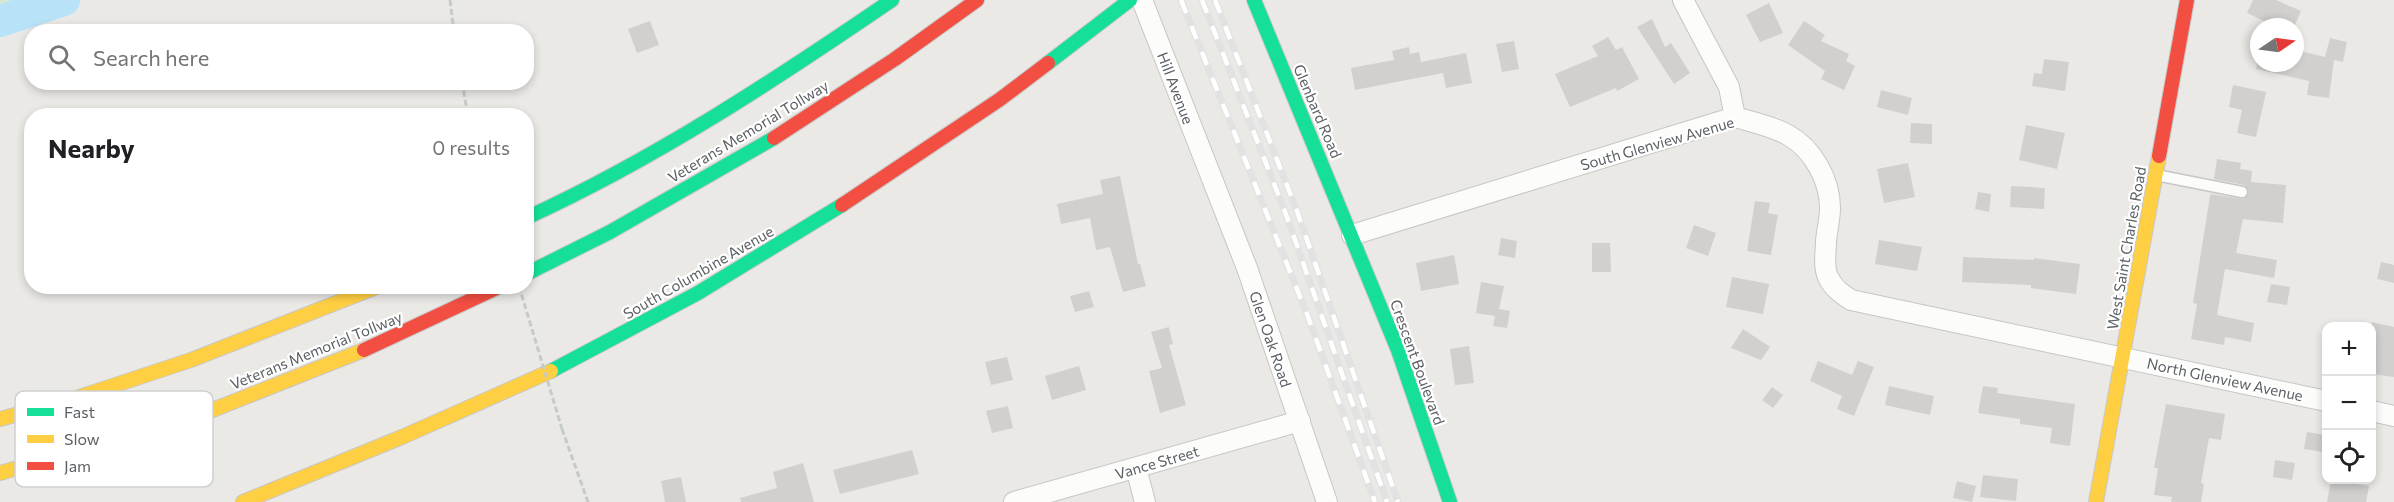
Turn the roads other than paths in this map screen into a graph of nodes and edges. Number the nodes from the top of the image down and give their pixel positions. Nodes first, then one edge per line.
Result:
1 (892, 0) edge
2 (977, 0) edge
3 (1130, 0) edge
4 (1254, 0) edge
5 (1683, 0) edge
6 (2187, 0) edge
7 (1145, 8) edge
8 (1735, 117) junction
9 (2156, 175) junction
10 (1210, 177) joint
11 (2242, 192) dead end
12 (534, 214) edge
13 (1352, 235) junction
14 (534, 270) edge
15 (359, 294) edge
16 (484, 294) edge
17 (2124, 357) junction
18 (97, 391) edge
19 (2322, 400) edge
20 (213, 410) edge
21 (2376, 412) edge
22 (15, 415) edge
23 (2394, 416) edge
24 (0, 419) edge
25 (1300, 421) junction
26 (1136, 468) junction
27 (15, 469) edge
28 (0, 473) edge
29 (243, 502) edge
30 (1014, 502) edge
31 (1145, 502) edge
32 (1327, 502) edge
33 (1450, 502) edge
34 (2096, 502) edge

1 - 12 main road, Veterans Memorial Tollway
2 - 14 main road, Veterans Memorial Tollway
3 - 29 main road, South Columbine Avenue
4 - 13 main road, Glenbard Road
5 - 8 street
6 - 9 main road, West Saint Charles Road
7 - 10 street, Hill Avenue
8 - 13 street, South Glenview Avenue
8 - 17 street, South Glenview Avenue
9 - 11 lane
9 - 17 main road, West Saint Charles Road
10 - 25 street, Glen Oak Road
13 - 33 main road, Crescent Boulevard
15 - 18 main road
16 - 20 main road, Veterans Memorial Tollway
17 - 19 street, North Glenview Avenue
17 - 34 main road, West Saint Charles Road
21 - 23 street
22 - 24 main road
25 - 26 street, Vance Street
25 - 32 street, Glen Oak Road
26 - 30 street, Vance Street
26 - 31 street
27 - 28 main road, Veterans Memorial Tollway

